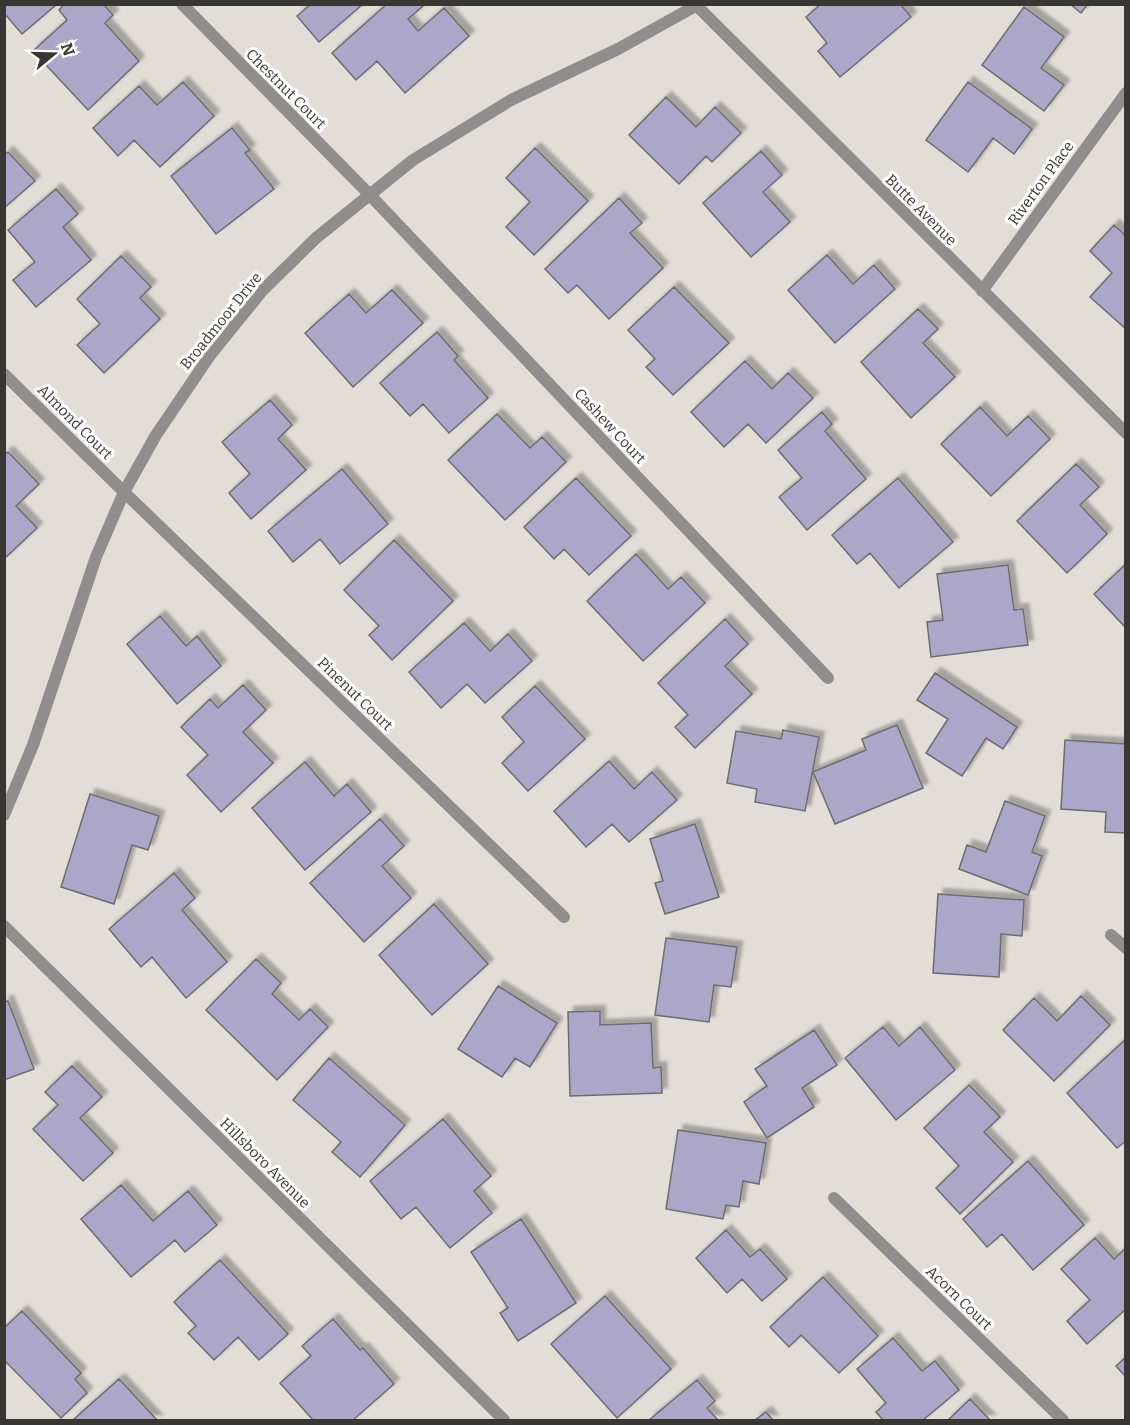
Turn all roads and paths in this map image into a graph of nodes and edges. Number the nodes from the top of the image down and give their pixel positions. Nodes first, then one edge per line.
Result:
1 (182, 4) edge
2 (698, 5) edge
3 (1125, 93) edge
4 (369, 194) junction
5 (982, 291) junction
6 (4, 374) edge
7 (1125, 433) edge
8 (124, 492) junction
9 (828, 678) dead end
10 (4, 814) edge
11 (564, 917) dead end
12 (4, 926) edge
13 (1111, 935) dead end
14 (1125, 948) edge
15 (834, 1198) dead end
16 (504, 1420) edge
17 (1063, 1420) edge

1 - 4 street, Chestnut Court
2 - 4 street, Broadmoor Drive
2 - 5 street, Butte Avenue
3 - 5 street, Riverton Place
4 - 8 street, Broadmoor Drive
4 - 9 street, Cashew Court
5 - 7 street, Butte Avenue
6 - 8 street, Almond Court
8 - 10 street, Broadmoor Drive
8 - 11 street, Pinenut Court
12 - 16 street, Hillsboro Avenue
13 - 14 street
15 - 17 street, Acorn Court

